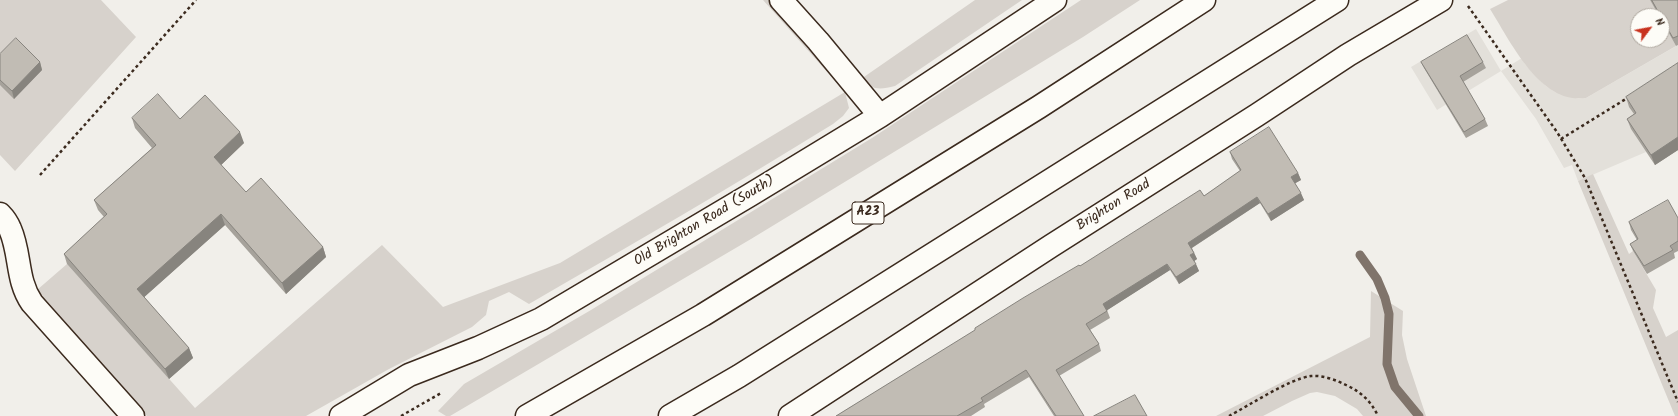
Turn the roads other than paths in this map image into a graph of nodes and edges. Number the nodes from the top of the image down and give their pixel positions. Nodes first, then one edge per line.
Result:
1 (781, 0) edge
2 (1055, 0) edge
3 (1204, 0) edge
4 (1337, 0) edge
5 (1441, 0) edge
6 (880, 116) junction
7 (0, 214) edge
8 (133, 416) edge
9 (341, 416) edge
10 (527, 416) edge
11 (670, 416) edge
12 (790, 416) edge

1 - 6 main road
2 - 6 main road, Old Brighton Road (South)
3 - 10 main road, A23
4 - 11 main road
5 - 12 main road, Brighton Road
6 - 9 main road, Old Brighton Road (South)
7 - 8 main road

